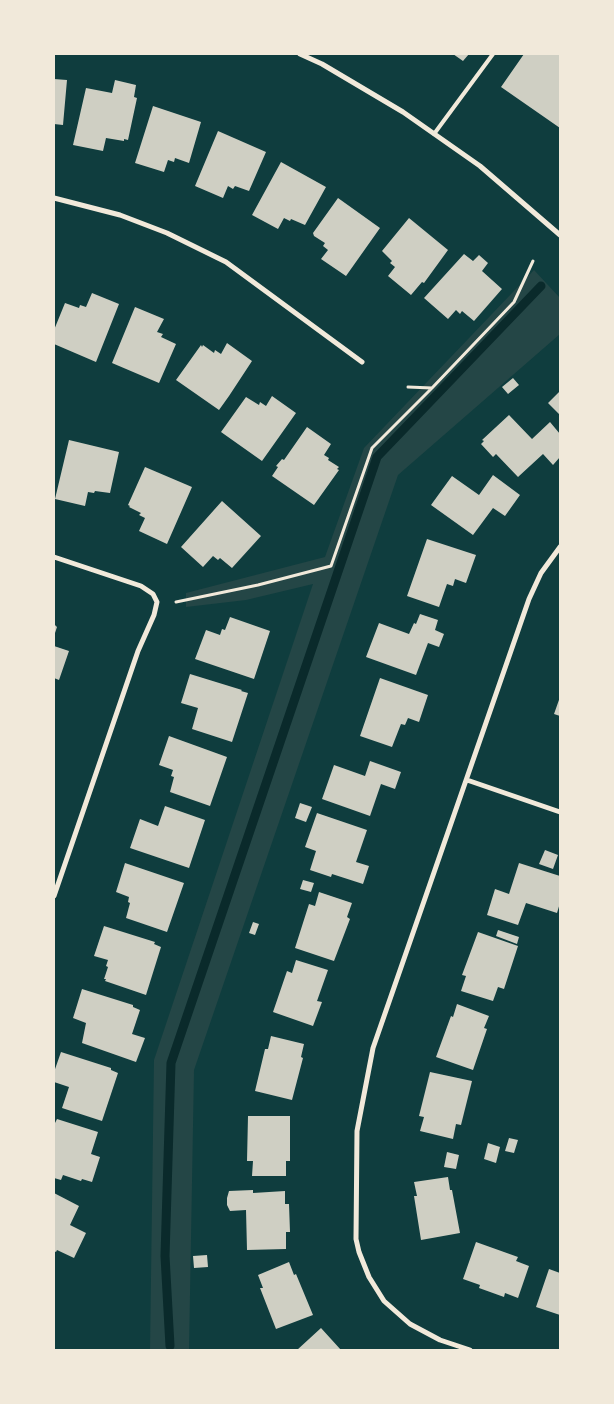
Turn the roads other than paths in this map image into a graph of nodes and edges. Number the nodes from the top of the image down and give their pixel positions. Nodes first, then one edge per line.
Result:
1 (300, 54) edge
2 (493, 54) edge
3 (434, 134) junction
4 (54, 198) edge
5 (560, 235) edge
6 (362, 362) dead end
7 (560, 547) edge
8 (54, 556) edge
9 (467, 780) junction
10 (560, 812) edge
11 (54, 896) edge
12 (470, 1350) edge

1 - 3 street
2 - 3 lane
3 - 5 street
4 - 6 street
7 - 9 street
8 - 11 street
9 - 10 street
9 - 12 street

